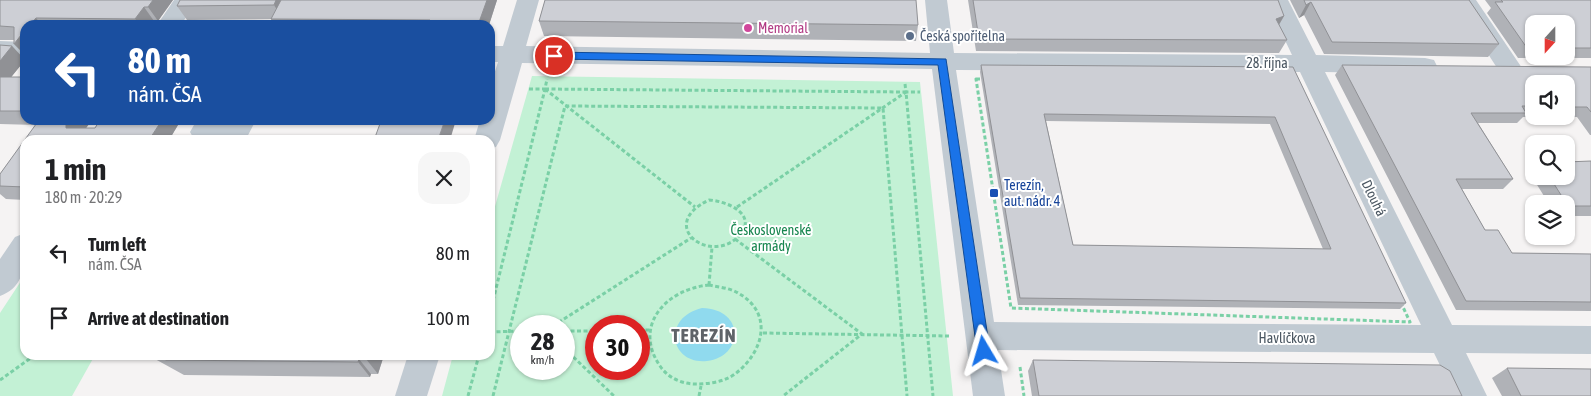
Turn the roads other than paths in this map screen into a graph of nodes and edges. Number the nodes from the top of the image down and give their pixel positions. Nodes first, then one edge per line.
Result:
1 (186, 0) edge
2 (528, 0) edge
3 (936, 0) edge
4 (1277, 0) edge
5 (1464, 0) edge
6 (172, 20) edge
7 (0, 50) edge
8 (20, 50) edge
9 (501, 54) edge
10 (943, 62) junction
11 (1308, 63) junction
12 (1450, 67) edge
13 (1480, 67) edge
14 (495, 91) edge
15 (240, 125) edge
16 (203, 132) dead end
17 (20, 253) edge
18 (0, 283) edge
19 (982, 336) junction
20 (1444, 339) junction
21 (1591, 340) edge
22 (422, 360) edge
23 (411, 396) edge
24 (989, 396) edge
25 (1472, 396) edge

1 - 6 street
2 - 9 street
3 - 10 street
4 - 11 street, Dlouhá
5 - 13 street
7 - 8 street
9 - 10 street, 28. října
9 - 14 street
10 - 11 street, 28. října
10 - 19 street
11 - 12 street, 28. října
11 - 20 street, Dlouhá
15 - 16 street
17 - 18 street
19 - 20 street, Havlíčkova
19 - 24 street
20 - 21 street, Havlíčkova
20 - 25 street, Dlouhá
22 - 23 street

